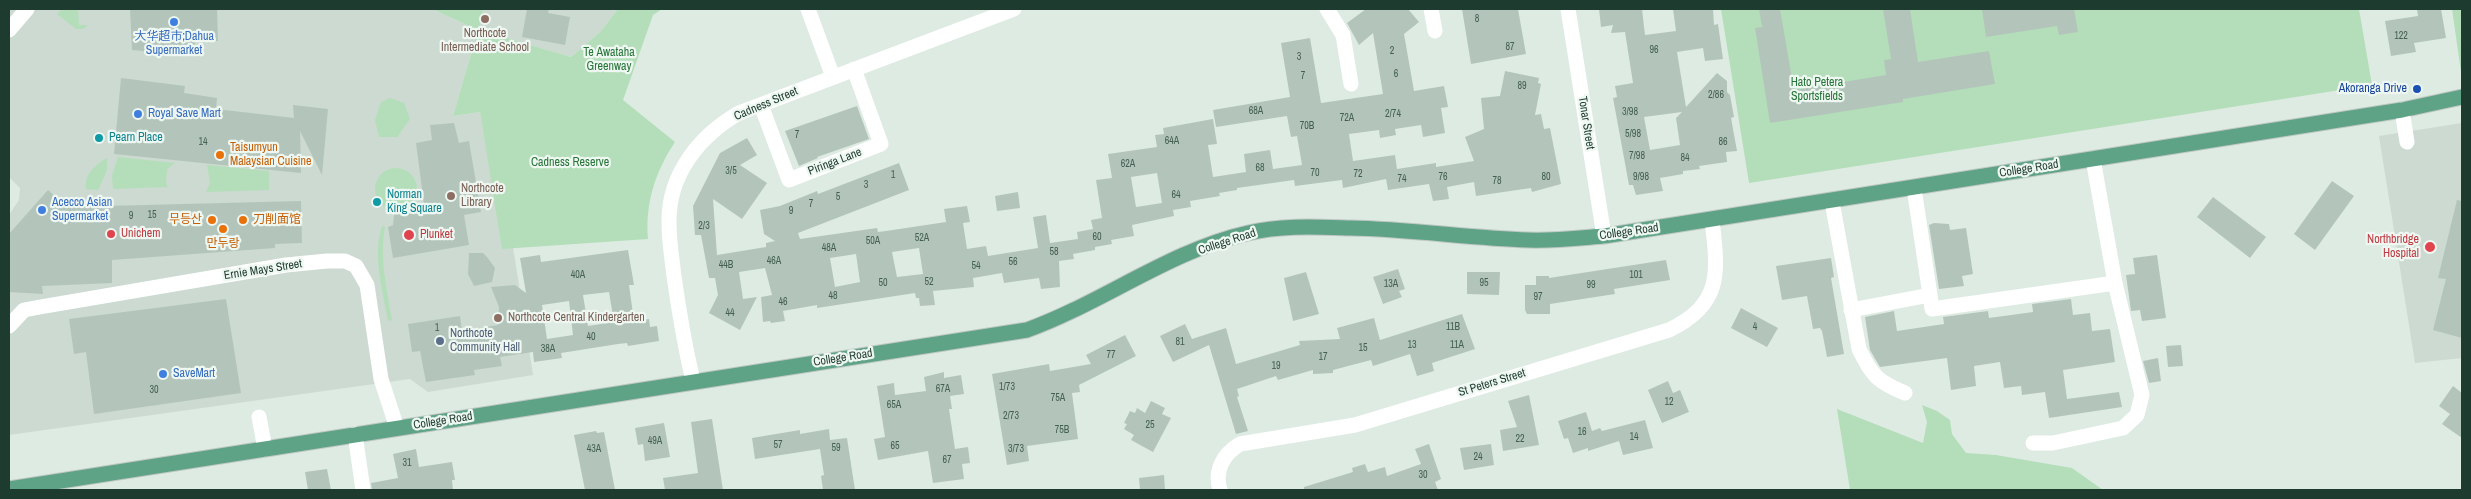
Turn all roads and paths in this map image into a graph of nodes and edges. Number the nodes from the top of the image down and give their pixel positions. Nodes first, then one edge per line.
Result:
1 (27, 9) edge
2 (808, 9) edge
3 (1014, 9) edge
4 (1327, 9) edge
5 (1431, 9) edge
6 (1568, 9) edge
7 (10, 27) edge
8 (1436, 31) dead end
9 (854, 68) junction
10 (833, 77) junction
11 (1352, 84) dead end
12 (2462, 97) edge
13 (761, 104) junction
14 (2402, 110) junction
15 (2407, 142) dead end
16 (2094, 159) junction
17 (1914, 188) junction
18 (1832, 202) junction
19 (1712, 220) junction
20 (1604, 236) junction
21 (2115, 282) junction
22 (1930, 295) junction
23 (1851, 310) junction
24 (9, 326) edge
25 (693, 381) junction
26 (1905, 393) dead end
27 (259, 417) dead end
28 (397, 428) junction
29 (355, 434) junction
30 (2034, 443) dead end
31 (265, 449) junction
32 (9, 489) edge
33 (363, 490) edge
34 (1220, 490) edge

1 - 7 street
2 - 10 street
3 - 9 street, Cadness Street
4 - 11 street
5 - 8 street
6 - 20 street, Tonar Street
9 - 10 street, Cadness Street
9 - 13 street, Piringa Lane
10 - 13 street, Cadness Street
12 - 14 main road, College Road
13 - 25 street, Cadness Street
14 - 15 street
14 - 16 main road, College Road
16 - 17 main road, College Road
16 - 21 street
17 - 18 main road, College Road
17 - 22 street
18 - 19 main road, College Road
18 - 23 street
19 - 20 main road, College Road
19 - 34 street, St Peters Street
20 - 25 main road, College Road
21 - 22 street
21 - 30 street
22 - 23 street
23 - 26 street
24 - 28 street, Ernie Mays Street
25 - 28 main road, College Road
27 - 31 street
28 - 29 main road, College Road
29 - 31 main road, College Road
29 - 33 street
31 - 32 main road, College Road

